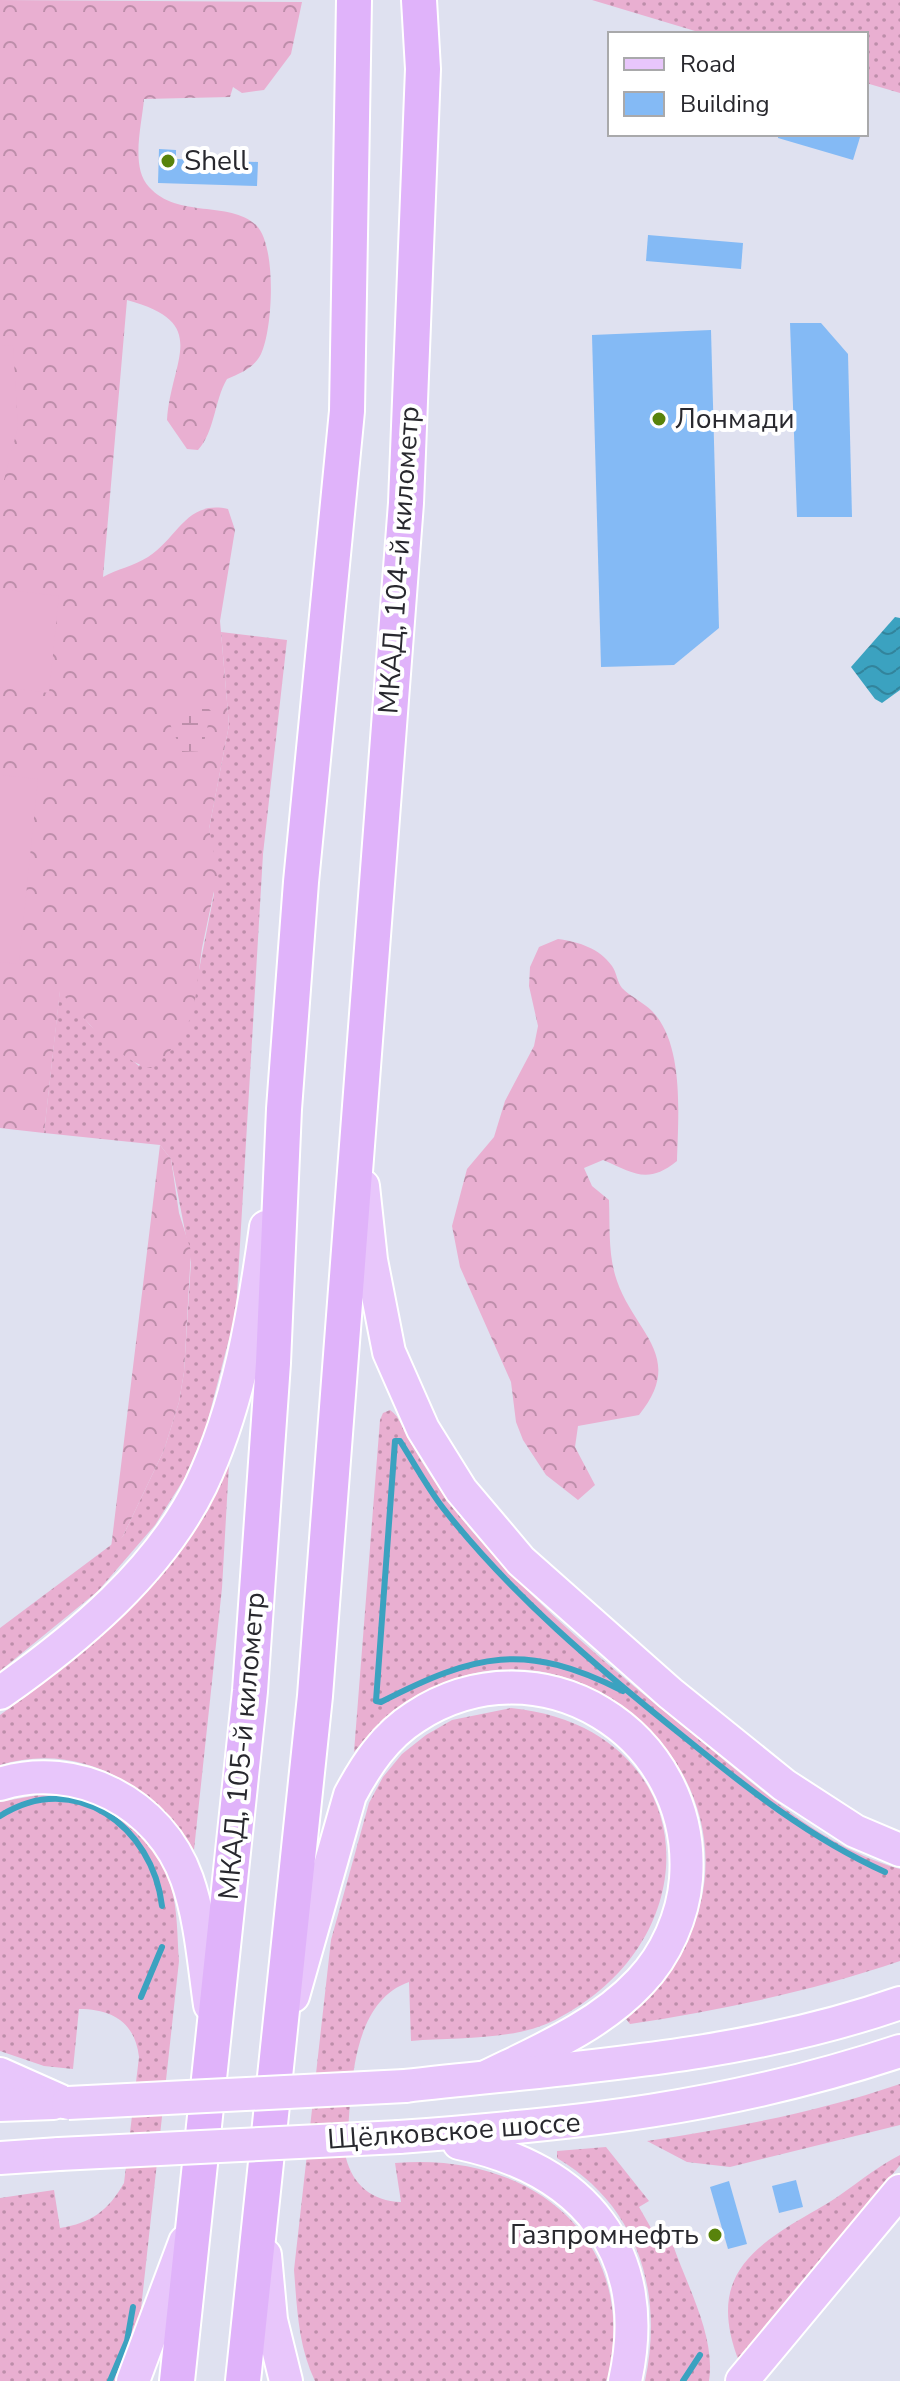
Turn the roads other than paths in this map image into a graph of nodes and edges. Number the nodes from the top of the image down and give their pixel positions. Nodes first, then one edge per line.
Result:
1 (354, 0) edge
2 (419, 0) edge
3 (284, 1109) junction
4 (356, 1118) junction
5 (0, 1693) edge
6 (0, 1784) edge
7 (900, 1850) edge
8 (900, 2003) edge
9 (214, 2038) junction
10 (280, 2045) junction
11 (900, 2051) edge
12 (0, 2074) edge
13 (486, 2077) junction
14 (65, 2103) junction
15 (0, 2105) edge
16 (411, 2136) junction
17 (54, 2155) junction
18 (0, 2158) edge
19 (0, 2172) edge
20 (900, 2191) edge
21 (196, 2213) junction
22 (262, 2221) junction
23 (133, 2381) edge
24 (177, 2381) edge
25 (243, 2381) edge
26 (286, 2381) edge
27 (625, 2381) edge
28 (742, 2381) edge

1 - 3 highway
2 - 4 highway, МКАД, 104-й километр
3 - 5 main road
3 - 9 highway, МКАД, 105-й километр
4 - 7 main road
4 - 10 highway
6 - 9 main road
8 - 13 main road, Щёлковское шоссе
9 - 21 highway, МКАД, 105-й километр
10 - 13 main road
10 - 22 highway
11 - 16 main road, Щёлковское шоссе
12 - 14 main road
13 - 14 main road, Щёлковское шоссе, bridge
14 - 15 main road, Щёлковское шоссе
16 - 17 main road, Щёлковское шоссе, bridge
16 - 27 main road
17 - 18 main road, Щёлковское шоссе
17 - 19 main road
20 - 28 main road
21 - 23 main road
21 - 24 highway, МКАД, 105-й километр
22 - 25 highway
22 - 26 main road

